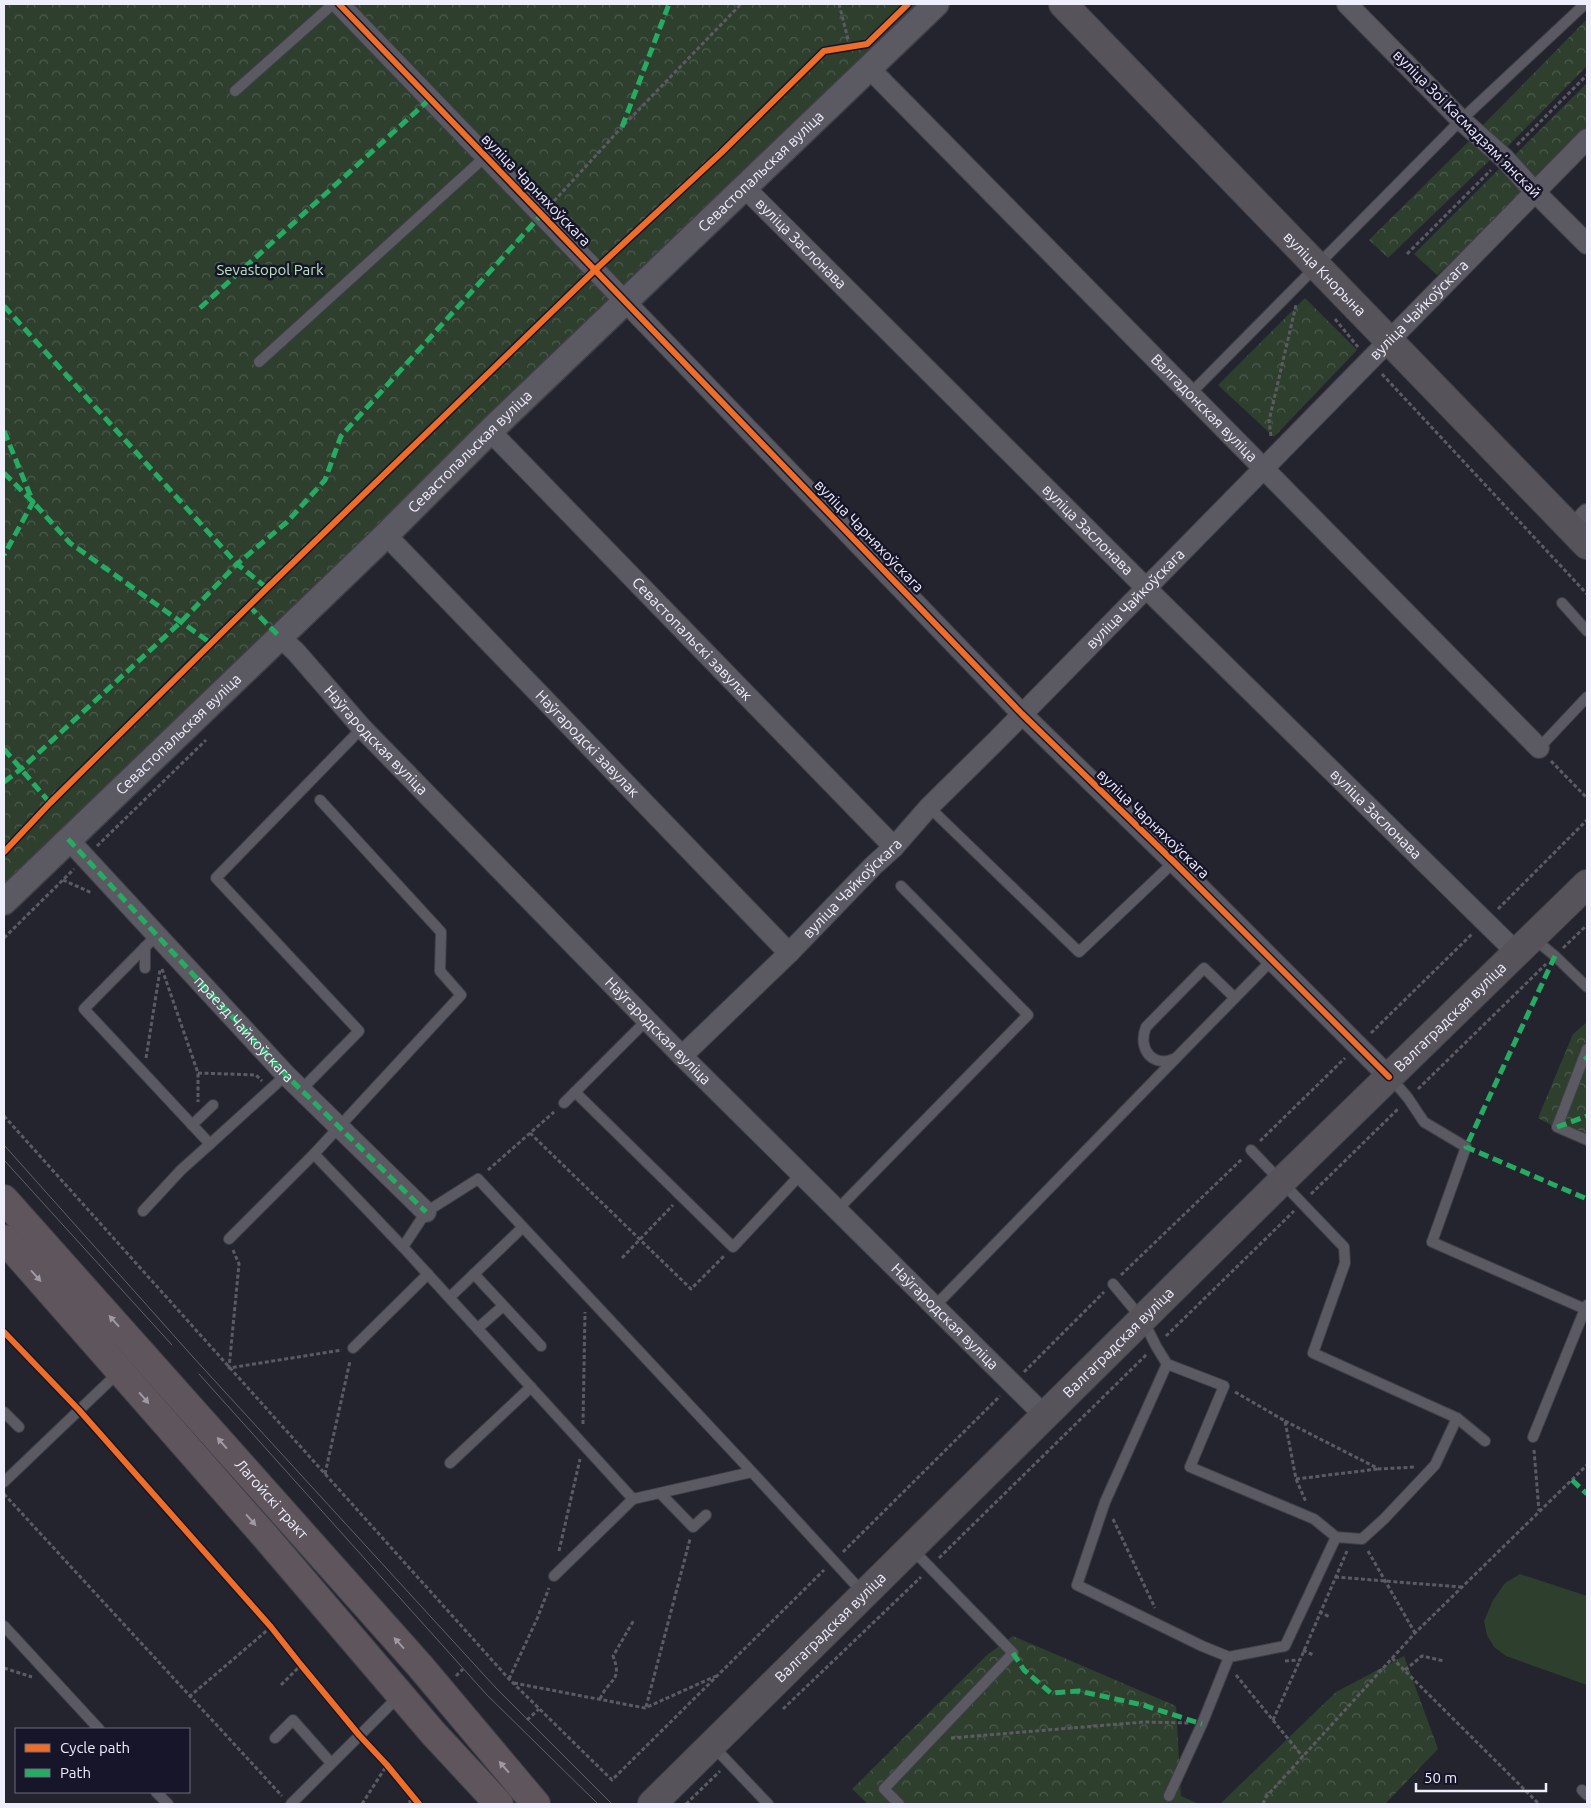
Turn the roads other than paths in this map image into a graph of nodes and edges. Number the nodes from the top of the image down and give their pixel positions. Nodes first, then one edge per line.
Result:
1 (333, 4) edge
2 (339, 4) edge
3 (936, 4) edge
4 (1063, 4) edge
5 (1347, 4) edge
6 (1585, 4) edge
7 (870, 69) junction
8 (235, 90) dead end
9 (1461, 120) junction
10 (1587, 139) edge
11 (486, 156) junction
12 (745, 188) junction
13 (1535, 192) junction
14 (1587, 244) edge
15 (1309, 273) junction
16 (626, 302) junction
17 (1389, 341) junction
18 (259, 362) dead end
19 (1190, 394) junction
20 (490, 431) junction
21 (1268, 464) junction
22 (1582, 530) edge
23 (386, 534) junction
24 (1146, 588) junction
25 (1562, 603) dead end
26 (1587, 631) edge
27 (280, 637) junction
28 (1587, 696) edge
29 (1022, 714) junction
30 (362, 728) junction
31 (1539, 748) joint
32 (320, 800) dead end
33 (929, 807) junction
34 (68, 839) junction
35 (894, 847) junction
36 (1174, 862) junction
37 (1587, 884) edge
38 (901, 886) dead end
39 (4, 902) edge
40 (150, 941) junction
41 (1525, 945) junction
42 (789, 953) junction
43 (1272, 960) junction
44 (145, 968) dead end
45 (1587, 987) edge
46 (1235, 998) junction
47 (648, 1020) junction
48 (1587, 1049) edge
49 (682, 1056) junction
50 (1176, 1058) junction
51 (286, 1075) junction
52 (1390, 1077) junction
53 (301, 1090) junction
54 (575, 1092) junction
55 (564, 1103) road end
56 (213, 1105) dead end
57 (195, 1122) junction
58 (339, 1127) junction
59 (1587, 1140) edge
60 (210, 1144) junction
61 (1251, 1150) dead end
62 (314, 1154) junction
63 (800, 1175) junction
64 (1282, 1181) junction
65 (4, 1199) edge
66 (837, 1210) junction
67 (143, 1211) dead end
68 (426, 1212) junction
69 (522, 1228) junction
70 (229, 1239) road end
71 (4, 1240) edge
72 (403, 1247) junction
73 (428, 1274) junction
74 (474, 1274) junction
75 (1112, 1284) road end
76 (450, 1298) junction
77 (504, 1306) junction
78 (934, 1307) junction
79 (1586, 1307) edge
80 (1143, 1320) junction
81 (478, 1328) junction
82 (541, 1346) dead end
83 (353, 1348) road end
84 (1167, 1364) junction
85 (120, 1371) junction
86 (531, 1387) junction
87 (4, 1412) edge
88 (1045, 1416) junction
89 (1457, 1418) junction
90 (19, 1427) dead end
91 (1533, 1438) road end
92 (1485, 1441) dead end
93 (450, 1463) dead end
94 (752, 1472) junction
95 (4, 1482) edge
96 (660, 1493) junction
97 (633, 1499) junction
98 (706, 1515) dead end
99 (1336, 1536) junction
100 (911, 1548) junction
101 (554, 1576) road end
102 (864, 1595) junction
103 (4, 1626) edge
104 (1228, 1660) junction
105 (400, 1694) junction
106 (98, 1728) edge
107 (274, 1738) dead end
108 (712, 1745) junction
109 (331, 1763) junction
110 (157, 1793) edge
111 (1169, 1796) dead end
112 (287, 1801) edge
113 (168, 1804) edge
114 (499, 1804) edge
115 (536, 1804) edge
116 (652, 1804) edge
117 (768, 1804) edge
118 (899, 1804) edge

1 - 8 lane
2 - 11 street, вуліца Чарняхоўскага
3 - 7 street, Севастопальская вуліца
4 - 15 main road, вуліца Кнорына
5 - 9 street, вуліца Зоі Касмадзямʼянскай
6 - 9 lane
7 - 12 street, Севастопальская вуліца
7 - 19 street, Валгадонская вуліца
9 - 13 street, вуліца Зоі Касмадзямʼянскай
9 - 15 lane
10 - 13 street, вуліца Чайкоўскага
11 - 16 street, вуліца Чарняхоўскага
11 - 18 lane
12 - 16 street, Севастопальская вуліца
12 - 24 street, вуліца Заслонава
13 - 14 street, вуліца Зоі Касмадзямʼянскай
13 - 17 street, вуліца Чайкоўскага
15 - 17 main road, вуліца Кнорына
15 - 19 lane
16 - 20 street, Севастопальская вуліца
16 - 29 street, вуліца Чарняхоўскага
17 - 21 street, вуліца Чайкоўскага
17 - 22 main road, вуліца Кнорына
19 - 21 street, Валгадонская вуліца
20 - 23 street, Севастопальская вуліца
20 - 35 street, Севастопальскі завулак
21 - 24 street, вуліца Чайкоўскага
21 - 31 street, Валгадонская вуліца
23 - 27 street, Севастопальская вуліца
23 - 42 street, Наўгародскі завулак
24 - 29 street, вуліца Чайкоўскага
24 - 41 street, вуліца Заслонава
25 - 26 lane
27 - 30 street, Наўгародская вуліца
27 - 34 street, Севастопальская вуліца
28 - 31 lane
29 - 33 street, вуліца Чайкоўскага
29 - 36 street, вуліца Чарняхоўскага
30 - 47 street, Наўгародская вуліца
30 - 53 lane
32 - 58 lane
33 - 35 street, вуліца Чайкоўскага
33 - 36 lane
34 - 39 street, Севастопальская вуліца
34 - 40 street, праезд Чайкоўскага
35 - 42 street, вуліца Чайкоўскага
36 - 43 street, вуліца Чарняхоўскага
37 - 41 main road, Валгаградская вуліца
38 - 66 lane
40 - 44 lane
40 - 51 street, праезд Чайкоўскага
40 - 57 lane
41 - 45 lane
41 - 52 main road, Валгаградская вуліца
42 - 49 street, вуліца Чайкоўскага
43 - 46 lane
43 - 52 street, вуліца Чарняхоўскага
46 - 50 lane
46 - 50 lane
47 - 49 street, Наўгародская вуліца
47 - 54 lane
48 - 59 lane
49 - 63 street, Наўгародская вуліца
50 - 78 lane
51 - 53 street, праезд Чайкоўскага
51 - 60 lane
52 - 64 main road, Валгаградская вуліца
52 - 79 lane
53 - 58 street, праезд Чайкоўскага
54 - 55 lane
54 - 63 lane
56 - 57 lane
57 - 60 lane
58 - 62 lane
58 - 68 street, праезд Чайкоўскага
60 - 67 lane
61 - 64 lane
62 - 70 lane
62 - 72 lane
63 - 66 street, Наўгародская вуліца
64 - 80 main road, Валгаградская вуліца
64 - 89 lane
115 -> 65 main road, Лагойскі тракт
66 - 78 street, Наўгародская вуліца
68 - 69 lane
68 - 72 lane
69 - 74 lane
69 - 94 lane
71 -> 85 main road, Лагойскі тракт
72 - 73 lane
73 - 76 lane
73 - 83 lane
74 - 76 lane
74 - 77 lane
75 - 80 lane
76 - 81 lane
77 - 81 lane
77 - 82 lane
78 - 88 street, Наўгародская вуліца
79 - 91 lane
80 - 84 lane
80 - 88 main road, Валгаградская вуліца
81 - 86 lane
84 - 99 lane
84 - 104 lane
85 - 95 lane
85 -> 105 main road, Лагойскі тракт
86 - 93 lane
86 - 97 lane
87 - 90 lane
88 - 100 main road, Валгаградская вуліца
89 - 92 lane
89 - 99 lane
94 - 96 lane
94 - 102 lane
96 - 97 lane
96 - 98 lane
97 - 101 lane
99 - 104 lane
100 - 102 main road, Валгаградская вуліца
100 - 118 lane
102 - 108 main road, Валгаградская вуліца
103 - 106 lane
104 - 111 lane
105 - 109 lane
105 - 114 main road, Лагойскі тракт
107 - 109 lane
108 - 116 main road, Валгаградская вуліца
108 - 117 lane
109 - 112 lane
110 - 113 lane

